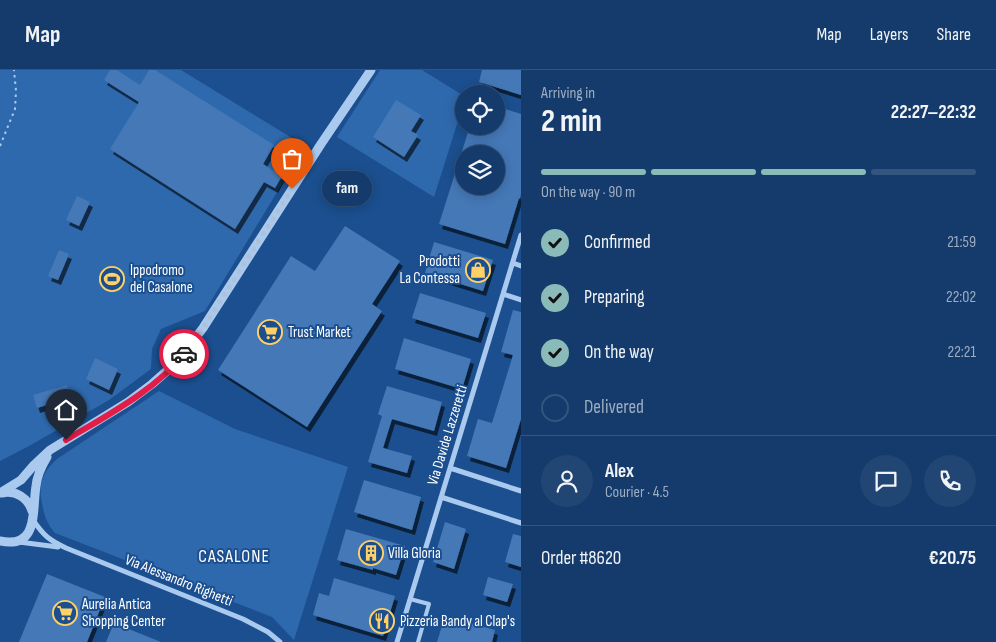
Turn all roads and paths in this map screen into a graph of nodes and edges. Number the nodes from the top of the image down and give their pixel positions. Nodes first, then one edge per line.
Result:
1 (14, 70) edge
2 (371, 70) edge
3 (0, 146) edge
4 (521, 235) edge
5 (512, 263) junction
6 (521, 266) edge
7 (503, 294) junction
8 (521, 300) edge
9 (50, 450) junction
10 (450, 468) junction
11 (521, 491) edge
12 (0, 493) edge
13 (441, 497) junction
14 (33, 518) junction
15 (521, 523) edge
16 (0, 541) edge
17 (16, 541) junction
18 (66, 548) junction
19 (0, 550) edge
20 (410, 598) junction
21 (280, 642) edge
22 (397, 642) edge
23 (418, 642) edge

1 - 3 path
2 - 9 street
4 - 5 street, Via Davide Lazzeretti
5 - 6 street
5 - 7 street, Via Davide Lazzeretti
7 - 8 street
7 - 10 street, Via Davide Lazzeretti
9 - 12 street
9 - 14 street
10 - 11 street
10 - 13 street, Via Davide Lazzeretti
12 - 14 street
13 - 15 street
13 - 20 street, Via Davide Lazzeretti
14 - 17 street
14 - 18 street
16 - 17 street
17 - 18 street
17 - 19 street
18 - 21 street, Via Alessandro Righetti
20 - 22 street, Via Davide Lazzeretti
20 - 23 lane

